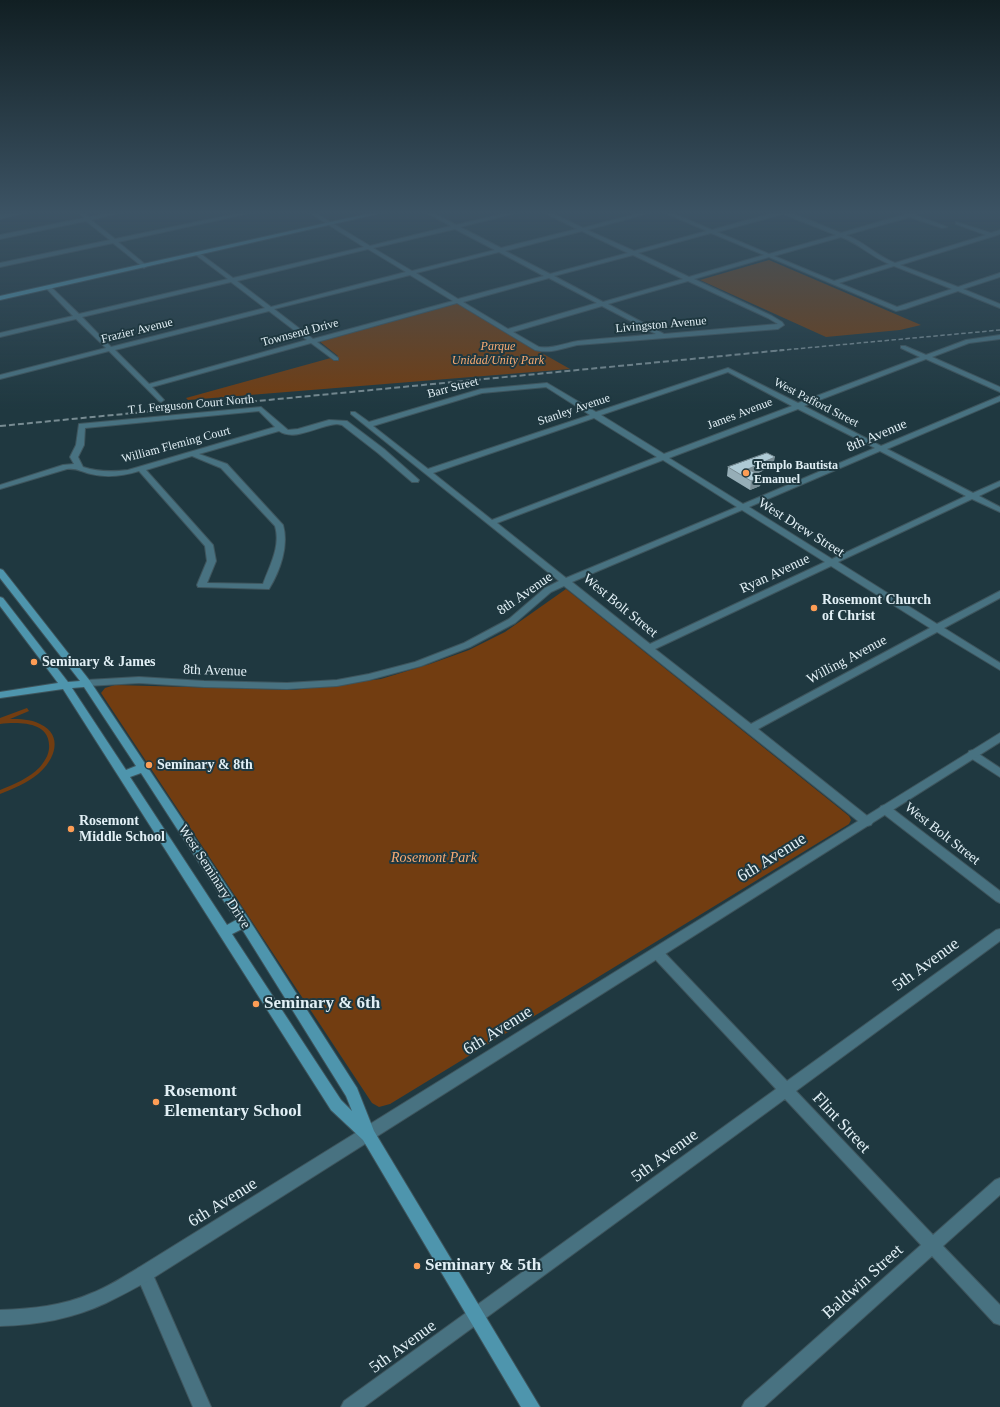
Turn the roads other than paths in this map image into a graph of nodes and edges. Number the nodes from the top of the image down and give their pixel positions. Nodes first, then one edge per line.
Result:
1 (91, 278) edge
2 (237, 278) edge
3 (393, 278) edge
4 (419, 278) edge
5 (547, 278) edge
6 (550, 278) edge
7 (685, 278) edge
8 (698, 278) edge
9 (819, 278) edge
10 (854, 278) edge
11 (926, 278) edge
12 (993, 278) edge
13 (231, 279) junction
14 (690, 280) junction
15 (834, 284) junction
16 (48, 287) junction
17 (958, 290) junction
18 (0, 298) edge
19 (458, 302) junction
20 (604, 304) junction
21 (1000, 306) edge
22 (271, 309) junction
23 (78, 317) junction
24 (508, 331) junction
25 (0, 335) edge
26 (664, 336) junction
27 (1000, 337) edge
28 (313, 341) junction
29 (903, 347) dead end
30 (111, 349) junction
31 (925, 357) junction
32 (336, 358) dead end
33 (728, 370) joint
34 (0, 377) edge
35 (547, 385) joint
36 (148, 386) junction
37 (1000, 390) edge
38 (1000, 398) edge
39 (161, 400) dead end
40 (798, 406) junction
41 (354, 413) dead end
42 (594, 414) junction
43 (368, 425) junction
44 (280, 428) junction
45 (881, 449) junction
46 (193, 454) junction
47 (663, 457) junction
48 (79, 466) junction
49 (141, 469) junction
50 (427, 472) junction
51 (415, 480) dead end
52 (1000, 483) edge
53 (0, 487) edge
54 (0, 492) edge
55 (973, 496) junction
56 (743, 507) junction
57 (1000, 510) edge
58 (491, 523) junction
59 (832, 562) junction
60 (0, 572) edge
61 (565, 582) junction
62 (1000, 594) edge
63 (0, 600) edge
64 (937, 628) junction
65 (649, 648) junction
66 (1000, 667) edge
67 (87, 683) junction
68 (65, 685) junction
69 (0, 695) edge
70 (750, 729) junction
71 (1000, 737) edge
72 (973, 754) junction
73 (142, 768) junction
74 (1000, 773) edge
75 (124, 775) junction
76 (886, 809) junction
77 (867, 822) junction
78 (1000, 898) edge
79 (244, 922) junction
80 (224, 932) junction
81 (1000, 934) edge
82 (657, 953) junction
83 (786, 1090) junction
84 (368, 1135) junction
85 (1000, 1186) edge
86 (933, 1245) junction
87 (144, 1274) junction
88 (475, 1316) junction
89 (1000, 1317) edge
90 (0, 1318) edge
91 (202, 1407) edge
92 (350, 1407) edge
93 (531, 1407) edge
94 (751, 1407) edge

1 - 16 main road
2 - 13 street
3 - 22 street, Frazier Avenue
4 - 19 street
5 - 19 street, Townsend Drive
6 - 20 street
7 - 14 street
8 - 14 street
9 - 15 street
10 - 15 street
11 - 17 street
12 - 17 street
13 - 22 street
13 - 23 street
14 - 20 street
14 - 26 street, Livingston Avenue
15 - 17 street
16 - 18 main road
16 - 23 street
17 - 21 street
19 - 24 street
19 - 28 street, Townsend Drive
20 - 24 street
20 - 26 street
22 - 28 street
22 - 30 street, Frazier Avenue
23 - 25 street
23 - 30 street
24 - 26 street, Livingston Avenue
27 - 31 street, James Avenue
28 - 32 street
28 - 36 street, Townsend Drive
29 - 31 street
30 - 34 street, Frazier Avenue
30 - 36 street
31 - 37 street
31 - 40 street, James Avenue
33 - 40 street, West Pafford Street
33 - 42 street, Stanley Avenue
35 - 42 street, West Drew Street
35 - 43 street, Barr Street
36 - 39 street
38 - 45 street, 8th Avenue
40 - 45 street, West Pafford Street
40 - 47 street, James Avenue
41 - 43 street, West Bolt Street
42 - 47 street, West Drew Street
42 - 50 street, Stanley Avenue
43 - 50 street, West Bolt Street
44 - 46 street, William Fleming Court
44 - 48 street, T L Ferguson Court North
44 - 51 street
45 - 55 street, West Pafford Street
45 - 56 street, 8th Avenue
46 - 49 street, William Fleming Court
46 - 49 street
47 - 56 street, West Drew Street
47 - 58 street, James Avenue
48 - 49 street, William Fleming Court
48 - 53 street
48 - 54 street
50 - 58 street, West Bolt Street
52 - 55 street, Ryan Avenue
55 - 57 street, West Pafford Street
55 - 59 street, Ryan Avenue
56 - 59 street, West Drew Street
56 - 61 street, 8th Avenue
58 - 61 street, West Bolt Street
59 - 64 street, West Drew Street
59 - 65 street, Ryan Avenue
60 - 67 main road, West Seminary Drive
61 - 65 street, West Bolt Street
61 - 67 street, 8th Avenue
62 - 64 street, Willing Avenue
63 - 68 main road, West Seminary Drive
64 - 66 street, West Drew Street
64 - 70 street, Willing Avenue
65 - 70 street, West Bolt Street
67 - 68 main road
67 - 73 main road, West Seminary Drive
68 - 69 main road
68 - 75 main road, West Seminary Drive
70 - 77 street, West Bolt Street
71 - 72 street, 6th Avenue
72 - 74 street
72 - 76 street, 6th Avenue
73 - 75 main road
73 - 79 main road, West Seminary Drive
75 - 80 main road, West Seminary Drive
76 - 77 street, 6th Avenue
76 - 78 street, West Bolt Street
77 - 82 street, 6th Avenue
79 - 80 main road
79 - 84 main road, West Seminary Drive
80 - 84 main road, West Seminary Drive
81 - 83 street, 5th Avenue
82 - 83 street, Flint Street
82 - 84 street, 6th Avenue
83 - 86 street, Flint Street
83 - 88 street, 5th Avenue
84 - 87 street, 6th Avenue
84 - 88 main road, West Seminary Drive
85 - 86 street, Baldwin Street
86 - 89 street, Flint Street
86 - 94 street, Baldwin Street
87 - 90 street, 6th Avenue
87 - 91 street
88 - 92 street, 5th Avenue
88 - 93 main road, West Seminary Drive

